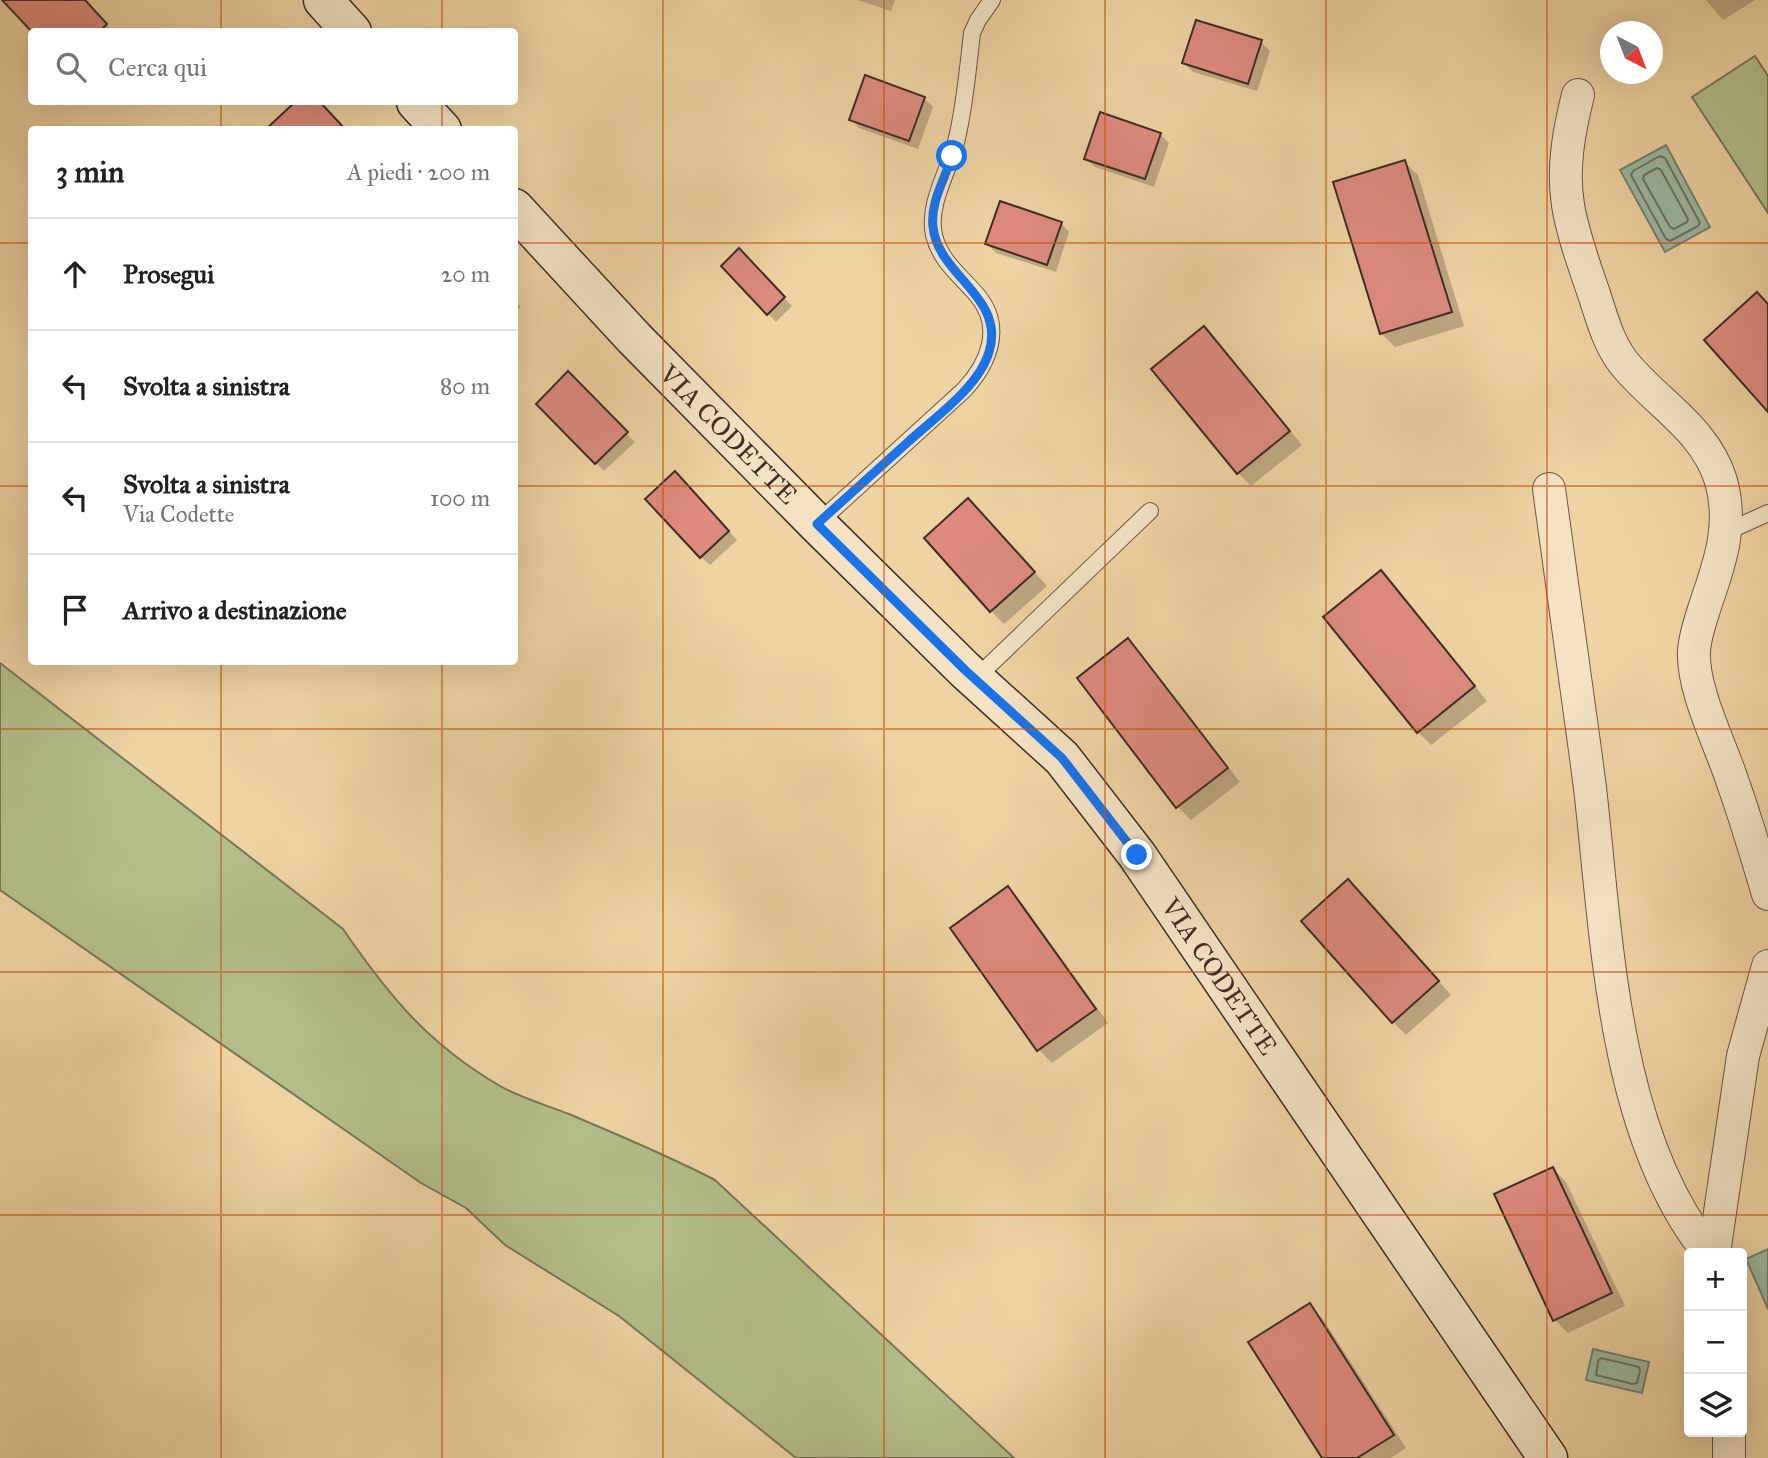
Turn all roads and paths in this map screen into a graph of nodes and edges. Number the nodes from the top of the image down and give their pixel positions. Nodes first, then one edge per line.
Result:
1 (323, 0) edge
2 (992, 0) edge
3 (348, 28) edge
4 (1578, 95) dead end
5 (419, 105) edge
6 (438, 126) edge
7 (518, 212) edge
8 (1549, 489) dead end
9 (1150, 510) dead end
10 (1768, 513) edge
11 (817, 524) junction
12 (1726, 533) junction
13 (975, 679) junction
14 (1759, 834) edge
15 (1768, 894) edge
16 (1768, 966) edge
17 (1706, 1248) edge
18 (1712, 1248) edge
19 (1729, 1437) edge
20 (1548, 1458) edge
21 (1729, 1458) edge

1 - 3 street
2 - 11 lane
4 - 12 street
5 - 6 street
7 - 11 street, VIA CODETTE
8 - 17 street
9 - 13 lane
10 - 12 lane
11 - 13 street, VIA CODETTE
12 - 14 street
13 - 20 street, VIA CODETTE
14 - 15 street
16 - 18 street
19 - 21 street

